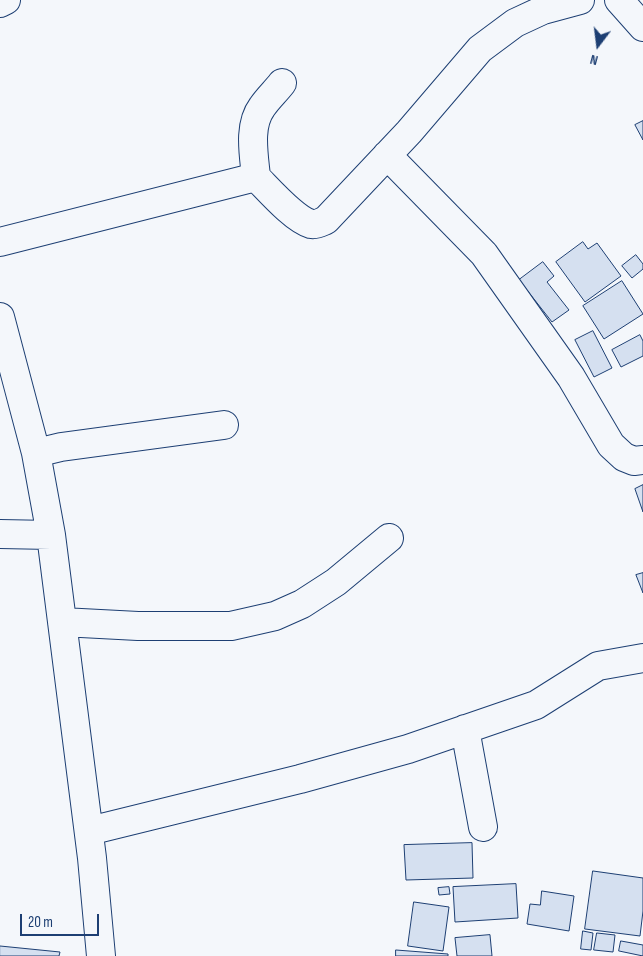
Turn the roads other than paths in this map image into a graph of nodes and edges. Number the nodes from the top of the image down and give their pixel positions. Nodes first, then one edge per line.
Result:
1 (6, 0) edge
2 (580, 0) edge
3 (619, 0) edge
4 (0, 3) edge
5 (531, 5) edge
6 (643, 27) edge
7 (282, 83) dead end
8 (387, 155) junction
9 (256, 177) junction
10 (0, 242) edge
11 (0, 317) edge
12 (224, 425) dead end
13 (36, 453) junction
14 (643, 460) edge
15 (0, 534) edge
16 (52, 535) junction
17 (389, 538) dead end
18 (62, 622) junction
19 (643, 658) edge
20 (466, 729) junction
21 (483, 826) dead end
22 (89, 831) junction
23 (101, 956) edge

1 - 4 street
2 - 5 street
3 - 6 street
5 - 8 street
7 - 9 street
8 - 9 street
8 - 14 street
9 - 10 street
11 - 13 street
12 - 13 street
13 - 16 street
15 - 16 street
16 - 18 street
17 - 18 street
18 - 22 street
19 - 20 street
20 - 21 street
20 - 22 street
22 - 23 street

